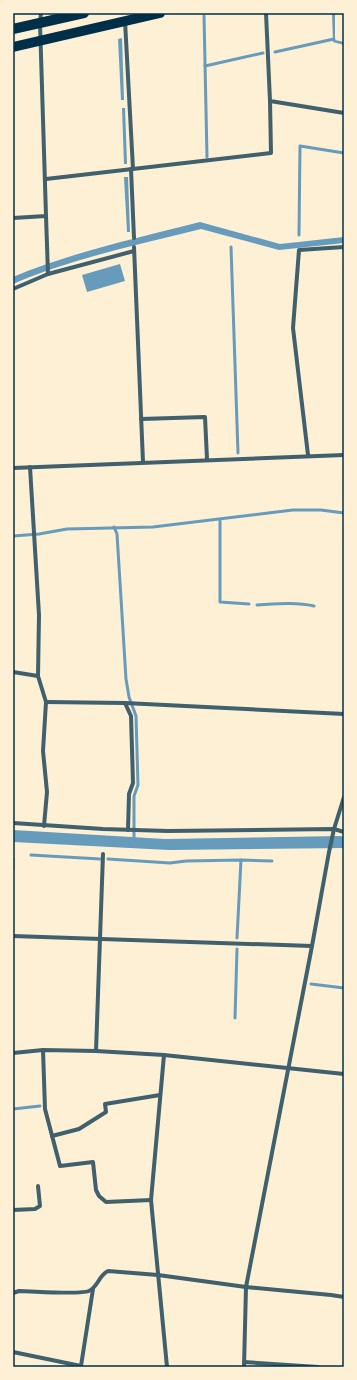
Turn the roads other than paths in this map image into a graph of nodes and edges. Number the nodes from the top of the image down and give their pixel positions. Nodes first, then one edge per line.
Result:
1 (84, 13) edge
2 (160, 13) edge
3 (266, 13) edge
4 (40, 18) edge
5 (125, 21) junction
6 (13, 29) edge
7 (41, 41) junction
8 (13, 47) edge
9 (270, 101) junction
10 (344, 113) edge
11 (132, 169) junction
12 (46, 179) junction
13 (46, 216) junction
14 (13, 218) edge
15 (134, 238) dead end
16 (344, 247) edge
17 (48, 272) junction
18 (13, 289) edge
19 (141, 419) junction
20 (308, 455) junction
21 (344, 455) edge
22 (207, 460) junction
23 (143, 462) junction
24 (30, 467) junction
25 (13, 468) edge
26 (13, 672) edge
27 (38, 676) junction
28 (46, 702) junction
29 (126, 703) junction
30 (344, 714) edge
31 (344, 797) edge
32 (13, 823) edge
33 (44, 826) junction
34 (129, 830) junction
35 (333, 831) junction
36 (344, 832) edge
37 (103, 854) dead end
38 (13, 936) edge
39 (101, 940) junction
40 (312, 946) junction
41 (43, 1050) junction
42 (96, 1051) junction
43 (13, 1053) edge
44 (164, 1055) junction
45 (289, 1067) junction
46 (344, 1074) edge
47 (160, 1095) junction
48 (52, 1136) junction
49 (38, 1186) dead end
50 (151, 1200) junction
51 (13, 1210) edge
52 (158, 1274) junction
53 (246, 1287) junction
54 (93, 1288) junction
55 (13, 1293) edge
56 (344, 1297) edge
57 (13, 1352) edge
58 (244, 1365) edge
59 (167, 1367) edge
60 (318, 1367) edge

1 - 4 main road
2 - 5 main road
3 - 9 street
4 - 6 main road
4 - 7 street
5 - 7 main road
5 - 11 street
7 - 8 main road
7 - 12 street
9 - 10 street
9 - 11 street
11 - 12 street
11 - 15 street
12 - 13 street
13 - 14 street
13 - 17 street
16 - 20 street
17 - 18 street
17 - 19 street
19 - 22 street
19 - 23 street
20 - 21 street
20 - 22 street
22 - 23 street
23 - 24 street
24 - 25 street
24 - 27 street
26 - 27 street
27 - 28 street
28 - 29 street
28 - 33 street
29 - 30 street
29 - 34 street
31 - 35 street
32 - 33 street
33 - 34 street
34 - 35 street
35 - 36 street
35 - 40 street
37 - 39 street
38 - 39 street
39 - 40 street
39 - 42 street
40 - 45 street
41 - 42 street
41 - 43 street
41 - 48 street
42 - 44 street
44 - 45 street
44 - 47 street
45 - 46 street
45 - 53 street
47 - 48 street
47 - 50 street
48 - 50 street
49 - 51 street
50 - 52 street
52 - 53 street
52 - 54 street
52 - 59 street
53 - 56 street
53 - 58 street
54 - 55 street
54 - 57 street
58 - 60 street

